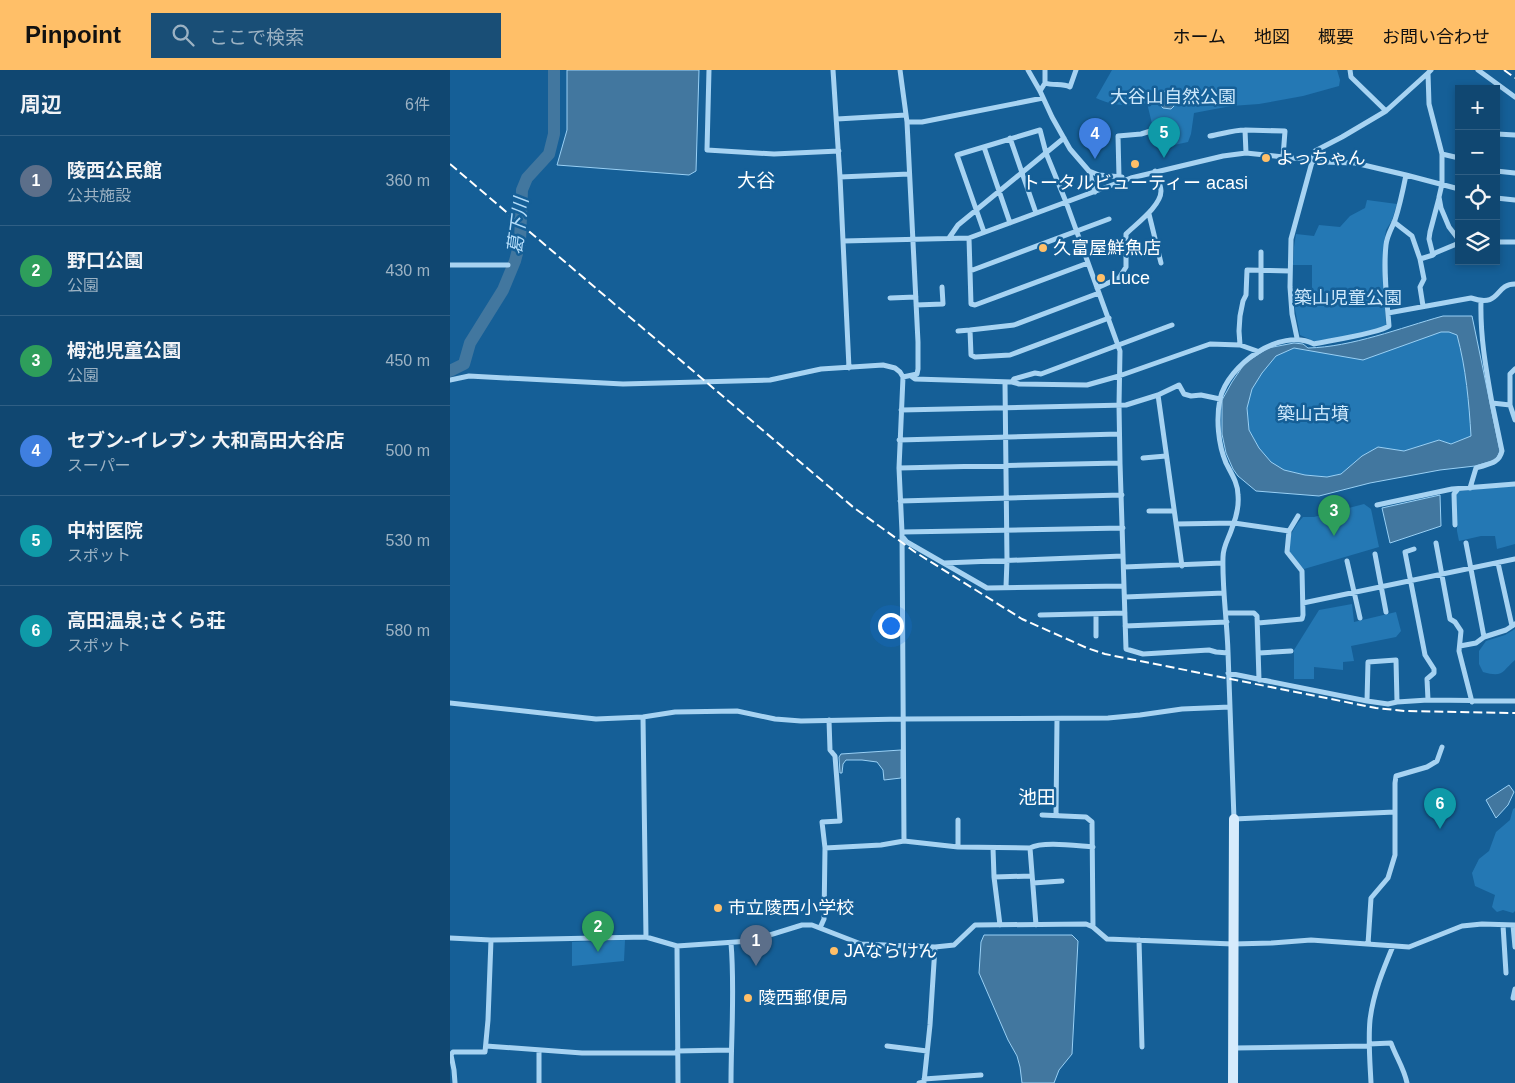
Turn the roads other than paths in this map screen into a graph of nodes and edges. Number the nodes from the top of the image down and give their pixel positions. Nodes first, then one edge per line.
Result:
1 (709, 70) edge
2 (833, 70) edge
3 (900, 70) edge
4 (1028, 70) edge
5 (1045, 70) edge
6 (1076, 70) edge
7 (1350, 70) edge
8 (1478, 70) edge
9 (1430, 71) edge
10 (1045, 83) junction
11 (1040, 91) junction
12 (1515, 97) edge
13 (1043, 98) junction
14 (1386, 110) junction
15 (906, 115) junction
16 (837, 119) junction
17 (907, 122) junction
18 (1154, 130) dead end
19 (1245, 130) junction
20 (1500, 134) edge
21 (1515, 135) edge
22 (1210, 136) dead end
23 (1010, 138) junction
24 (1064, 138) junction
25 (984, 146) junction
26 (839, 151) junction
27 (1046, 153) junction
28 (1246, 153) junction
29 (1442, 154) junction
30 (1283, 157) junction
31 (1455, 157) edge
32 (1312, 160) junction
33 (1022, 171) junction
34 (1089, 171) junction
35 (1155, 171) junction
36 (1500, 171) edge
37 (1515, 173) edge
38 (910, 174) junction
39 (1406, 175) junction
40 (840, 177) junction
41 (1119, 177) junction
42 (1131, 178) junction
43 (1442, 184) junction
44 (1455, 189) edge
45 (999, 190) junction
46 (1095, 192) junction
47 (1440, 197) junction
48 (1500, 198) edge
49 (1515, 200) edge
50 (1066, 202) junction
51 (976, 210) junction
52 (1036, 212) junction
53 (1149, 214) junction
54 (1110, 219) dead end
55 (1394, 222) junction
56 (1010, 223) junction
57 (984, 232) junction
58 (1077, 232) junction
59 (1455, 236) edge
60 (949, 238) junction
61 (969, 238) junction
62 (913, 239) junction
63 (843, 241) junction
64 (1500, 242) edge
65 (1515, 242) edge
66 (1455, 244) edge
67 (1262, 252) dead end
68 (1433, 255) junction
69 (1420, 260) junction
70 (1088, 263) junction
71 (1161, 263) dead end
72 (450, 265) edge
73 (508, 265) dead end
74 (970, 271) junction
75 (1262, 271) junction
76 (1290, 271) junction
77 (1515, 284) edge
78 (942, 287) dead end
79 (1098, 290) junction
80 (916, 297) junction
81 (890, 298) dead end
82 (1262, 298) dead end
83 (1481, 301) junction
84 (916, 305) junction
85 (1423, 306) junction
86 (1388, 313) junction
87 (1109, 318) junction
88 (1172, 326) dead end
89 (970, 330) junction
90 (958, 331) dead end
91 (1297, 338) junction
92 (1240, 344) junction
93 (1118, 345) junction
94 (1257, 351) junction
95 (849, 368) junction
96 (1515, 369) edge
97 (911, 376) junction
98 (1119, 376) junction
99 (903, 377) junction
100 (450, 380) edge
101 (1012, 382) junction
102 (1005, 383) junction
103 (1158, 395) junction
104 (1220, 400) junction
105 (1492, 403) junction
106 (1510, 405) junction
107 (1119, 406) junction
108 (1005, 408) junction
109 (901, 410) junction
110 (1515, 420) edge
111 (1120, 434) junction
112 (1005, 438) junction
113 (899, 440) junction
114 (1166, 456) junction
115 (1143, 458) dead end
116 (1120, 463) junction
117 (1005, 465) junction
118 (899, 468) junction
119 (1515, 484) edge
120 (1470, 488) junction
121 (1458, 489) junction
122 (1122, 495) junction
123 (1006, 498) junction
124 (900, 501) junction
125 (1377, 505) dead end
126 (1149, 511) dead end
127 (1174, 511) junction
128 (1298, 516) dead end
129 (1234, 523) junction
130 (1176, 524) junction
131 (1455, 525) dead end
132 (1123, 528) junction
133 (1006, 530) junction
134 (1289, 531) junction
135 (902, 534) junction
136 (1436, 543) dead end
137 (1466, 543) dead end
138 (1414, 549) dead end
139 (1375, 554) dead end
140 (1124, 556) junction
141 (1515, 559) edge
142 (1007, 560) junction
143 (1347, 562) dead end
144 (944, 563) junction
145 (1223, 563) junction
146 (1498, 563) junction
147 (1182, 566) junction
148 (1124, 568) junction
149 (1471, 569) junction
150 (1442, 575) junction
151 (1411, 582) junction
152 (1124, 586) junction
153 (1006, 587) junction
154 (1381, 587) junction
155 (1224, 593) junction
156 (1354, 593) junction
157 (1125, 597) junction
158 (1303, 603) junction
159 (1386, 612) dead end
160 (1125, 613) junction
161 (1226, 613) junction
162 (1096, 614) junction
163 (1040, 615) dead end
164 (1360, 618) dead end
165 (1227, 622) junction
166 (1258, 622) junction
167 (1514, 625) edge
168 (1126, 626) junction
169 (1096, 636) dead end
170 (1484, 637) junction
171 (1460, 646) junction
172 (1290, 651) dead end
173 (1228, 653) junction
174 (1259, 653) junction
175 (1228, 673) junction
176 (1259, 680) junction
177 (1428, 700) junction
178 (1367, 701) junction
179 (1515, 701) edge
180 (1397, 702) junction
181 (1472, 702) junction
182 (450, 703) edge
183 (1230, 707) junction
184 (643, 717) junction
185 (903, 718) junction
186 (1056, 719) junction
187 (829, 720) junction
188 (1442, 747) dead end
189 (1395, 812) junction
190 (1042, 815) dead end
191 (1056, 816) junction
192 (1234, 819) junction
193 (958, 820) dead end
194 (904, 841) junction
195 (958, 847) junction
196 (1093, 847) junction
197 (825, 848) junction
198 (993, 848) junction
199 (1030, 848) junction
200 (1032, 876) junction
201 (994, 878) junction
202 (1062, 881) dead end
203 (1033, 883) junction
204 (1000, 925) junction
205 (1036, 925) junction
206 (1503, 925) junction
207 (1514, 925) edge
208 (820, 928) junction
209 (1093, 928) junction
210 (646, 937) junction
211 (450, 938) edge
212 (491, 940) junction
213 (1139, 940) junction
214 (730, 943) junction
215 (1233, 944) junction
216 (1368, 944) junction
217 (677, 946) junction
218 (1393, 946) junction
219 (935, 947) junction
220 (1515, 947) edge
221 (1506, 973) dead end
222 (1515, 989) edge
223 (1513, 998) dead end
224 (1369, 1045) junction
225 (486, 1046) junction
226 (887, 1046) dead end
227 (1142, 1048) dead end
228 (1233, 1048) junction
229 (731, 1050) junction
230 (927, 1050) junction
231 (539, 1051) junction
232 (677, 1052) junction
233 (450, 1055) edge
234 (981, 1075) dead end
235 (924, 1079) junction
236 (455, 1083) edge
237 (539, 1083) edge
238 (678, 1083) edge
239 (731, 1083) edge
240 (919, 1083) edge
241 (1233, 1083) edge
242 (1371, 1083) edge
243 (1407, 1083) edge

1 - 26 street
2 - 16 street
3 - 15 street
4 - 11 street
5 - 10 street
6 - 10 street
7 - 14 street
8 - 12 street
9 - 14 street
9 - 29 street
10 - 11 street
11 - 13 street
13 - 17 street
13 - 24 street
14 - 32 street
15 - 16 street
15 - 17 street
16 - 26 street
17 - 38 street
18 - 41 street
19 - 22 street
19 - 28 street
19 - 30 street
20 - 21 street
23 - 25 street
23 - 27 street
23 - 33 street
24 - 27 street
24 - 34 street
25 - 45 street
25 - 51 street
26 - 40 street
27 - 33 street
27 - 50 street
28 - 30 street
28 - 35 street
29 - 31 street
29 - 43 street
30 - 32 street
32 - 39 street
32 - 76 street
33 - 45 street
33 - 52 street
34 - 41 street
34 - 46 street
35 - 42 street
35 - 53 street
36 - 37 street
38 - 40 street
38 - 62 street
39 - 43 street
39 - 55 street
40 - 63 street
41 - 42 street
42 - 46 street
43 - 44 street
43 - 47 street
45 - 51 street
45 - 56 street
46 - 50 street
47 - 59 street
47 - 68 street
48 - 49 street
50 - 52 street
50 - 58 street
51 - 57 street
51 - 60 street
52 - 56 street
53 - 71 street
53 - 79 street
54 - 58 street
55 - 69 street
55 - 86 street
56 - 57 street
57 - 61 street
58 - 70 street
58 - 74 street
60 - 61 street
60 - 62 street
61 - 74 street
62 - 63 street
62 - 80 street
63 - 95 street
64 - 65 street
66 - 68 street
67 - 75 street
68 - 69 street
69 - 85 street
70 - 74 street
70 - 79 street
72 - 73 street
75 - 76 street
75 - 82 street
75 - 92 street
76 - 91 street
77 - 83 street
78 - 84 street
79 - 87 street
79 - 89 street
80 - 81 street
80 - 84 street
83 - 85 street
83 - 105 street
84 - 97 street
85 - 86 street
86 - 91 street
87 - 89 street
87 - 93 street
88 - 93 street
89 - 90 street
91 - 94 street
92 - 94 street
92 - 98 street
93 - 98 street
93 - 101 street
94 - 104 street
95 - 99 street
95 - 100 street
96 - 106 street
97 - 99 street
97 - 102 street
98 - 101 street
98 - 107 street
99 - 109 street
101 - 102 street
102 - 108 street
103 - 104 street
103 - 107 street
103 - 114 street
104 - 129 street
105 - 106 street
105 - 120 street
106 - 110 street
107 - 108 street
107 - 111 street
108 - 109 street
108 - 112 street
109 - 113 street
111 - 112 street
111 - 116 street
112 - 113 street
112 - 117 street
113 - 118 street
114 - 115 street
114 - 127 street
116 - 117 street
116 - 122 street
117 - 118 street
117 - 123 street
118 - 124 street
119 - 120 street
120 - 121 street
121 - 125 street
121 - 131 street
122 - 123 street
122 - 132 street
123 - 124 street
123 - 133 street
124 - 135 street
126 - 127 street
127 - 130 street
128 - 134 street
129 - 130 street
129 - 134 street
129 - 145 street
130 - 147 street
132 - 133 street
132 - 140 street
133 - 135 street
133 - 142 street
134 - 158 street
135 - 144 street
135 - 185 street
136 - 150 street
137 - 149 street
138 - 151 street
139 - 154 street
140 - 142 street
140 - 148 street
141 - 146 street
142 - 144 street
142 - 153 street
143 - 156 street
144 - 153 street
145 - 147 street
145 - 155 street
146 - 149 street
146 - 167 street
147 - 148 street
148 - 152 street
149 - 150 street
149 - 170 street
150 - 151 street
150 - 171 street
151 - 154 street
151 - 177 street
152 - 153 street
152 - 157 street
154 - 156 street
154 - 159 street
155 - 157 street
155 - 161 street
156 - 158 street
156 - 164 street
157 - 160 street
158 - 166 street
160 - 162 street
160 - 168 street
161 - 165 street
161 - 166 street
162 - 163 street
162 - 169 street
165 - 168 street
165 - 173 street
166 - 174 street
167 - 170 street
168 - 173 street
170 - 171 street
171 - 181 street
172 - 174 street
173 - 175 street
174 - 176 street
175 - 176 street
175 - 183 street
176 - 178 street
177 - 180 street
177 - 181 street
178 - 180 street
178 - 180 street
179 - 181 street
182 - 184 street
183 - 186 street
183 - 192 street
184 - 187 street
184 - 210 street
185 - 186 street
185 - 187 street
185 - 194 street
186 - 191 street
187 - 197 street
188 - 189 street
189 - 192 street
189 - 216 street
190 - 191 street
191 - 196 street
192 - 215 street
193 - 195 street
194 - 195 street
194 - 197 street
195 - 198 street
196 - 199 street
196 - 209 street
197 - 208 street
198 - 199 street
198 - 201 street
199 - 200 street
200 - 201 street
200 - 203 street
201 - 204 street
202 - 203 street
203 - 205 street
204 - 205 street
204 - 219 street
205 - 209 street
206 - 207 street
206 - 218 street
206 - 221 street
207 - 220 street
208 - 214 street
208 - 219 street
209 - 213 street
210 - 212 street
210 - 217 street
211 - 212 street
212 - 225 street
213 - 215 street
213 - 227 street
214 - 217 street
214 - 229 street
215 - 216 street
215 - 228 street
216 - 218 street
217 - 232 street
218 - 224 street
219 - 230 street
222 - 223 street
224 - 228 street
224 - 242 street
224 - 243 street
225 - 231 street
225 - 233 street
226 - 230 street
228 - 241 street
229 - 232 street
229 - 239 street
230 - 235 street
231 - 232 street
231 - 237 street
232 - 238 street
233 - 236 street
234 - 235 street
235 - 240 street

